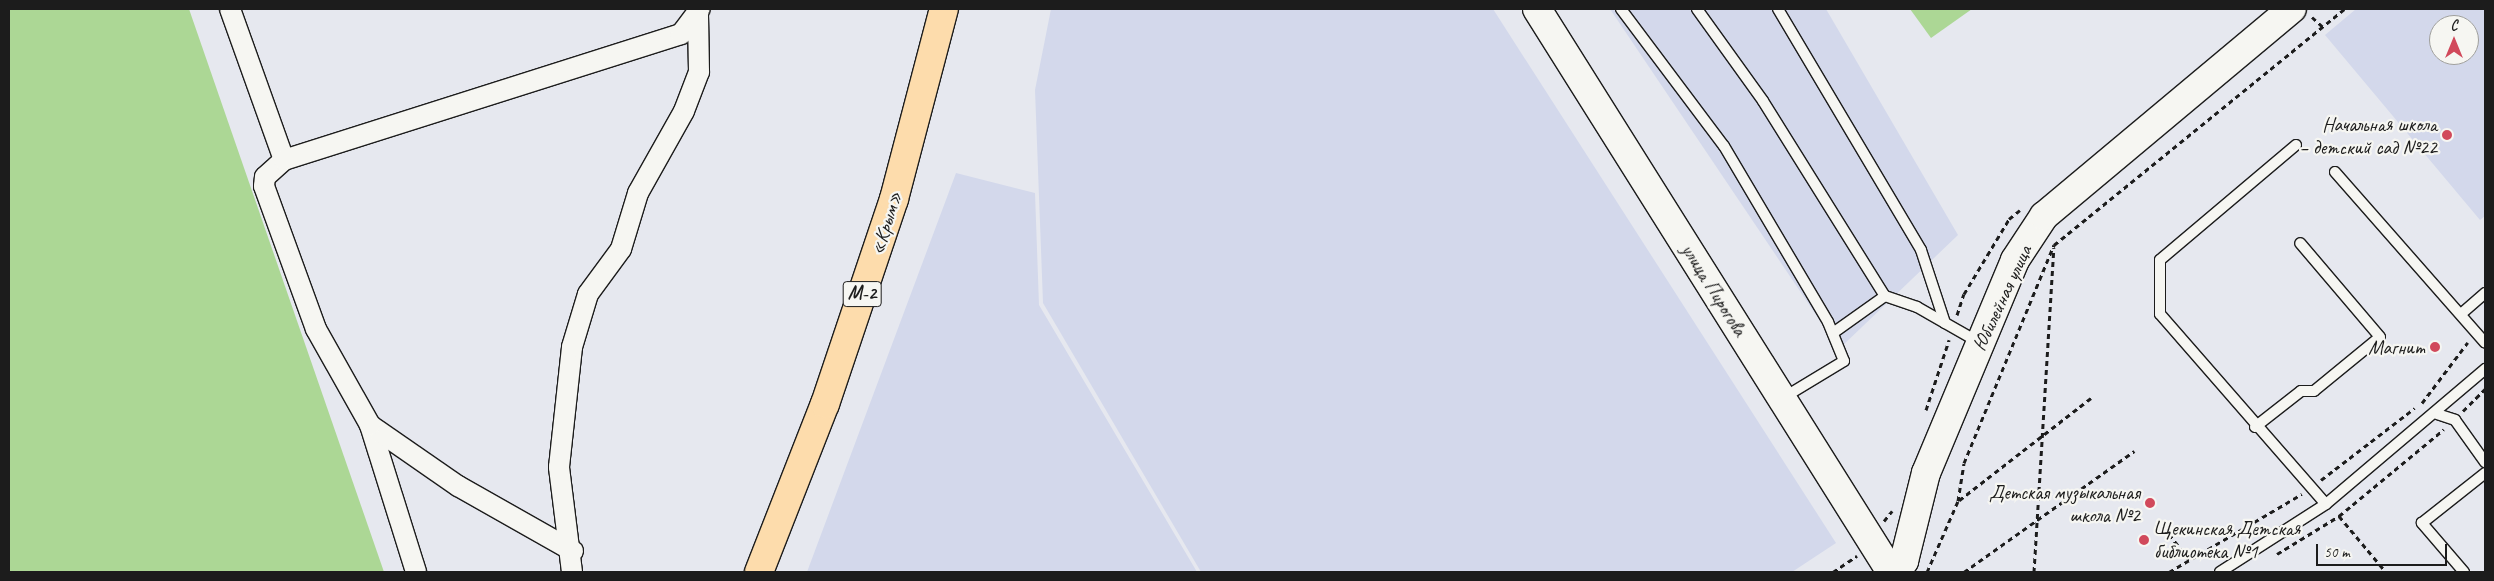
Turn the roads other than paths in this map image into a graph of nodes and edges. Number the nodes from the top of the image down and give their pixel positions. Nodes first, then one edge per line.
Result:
1 (230, 9) edge
2 (944, 9) edge
3 (1537, 9) edge
4 (1621, 9) edge
5 (1697, 9) edge
6 (1778, 9) edge
7 (2292, 9) edge
8 (699, 11) edge
9 (2296, 145) dead end
10 (284, 160) junction
11 (2335, 172) dead end
12 (2300, 243) dead end
13 (2485, 292) edge
14 (1885, 296) junction
15 (2461, 314) junction
16 (1945, 323) junction
17 (1833, 333) junction
18 (2485, 342) edge
19 (1980, 343) junction
20 (2485, 369) edge
21 (1782, 399) junction
22 (2437, 414) junction
23 (370, 425) junction
24 (2255, 427) junction
25 (2485, 462) edge
26 (2485, 473) edge
27 (2326, 504) junction
28 (573, 551) junction
29 (416, 572) edge
30 (572, 572) edge
31 (759, 572) edge
32 (1891, 572) edge
33 (1896, 572) edge
34 (2220, 572) edge
35 (2464, 572) edge

1 - 10 street
2 - 31 highway, «Крым» / М-2
3 - 21 street, улица Пирогова
4 - 17 lane
5 - 14 lane
6 - 16 lane
7 - 19 street, Юбилейная улица
8 - 10 street
8 - 28 street
9 - 24 lane
10 - 23 street
11 - 15 lane
12 - 24 lane
13 - 15 lane
14 - 16 lane
14 - 17 lane
15 - 18 lane
16 - 19 lane
17 - 21 lane
19 - 33 street, Юбилейная улица
20 - 22 lane
21 - 32 street, улица Пирогова
22 - 25 lane
22 - 27 lane
23 - 28 street
23 - 29 street
24 - 27 lane
26 - 35 lane
27 - 34 lane
28 - 30 street

